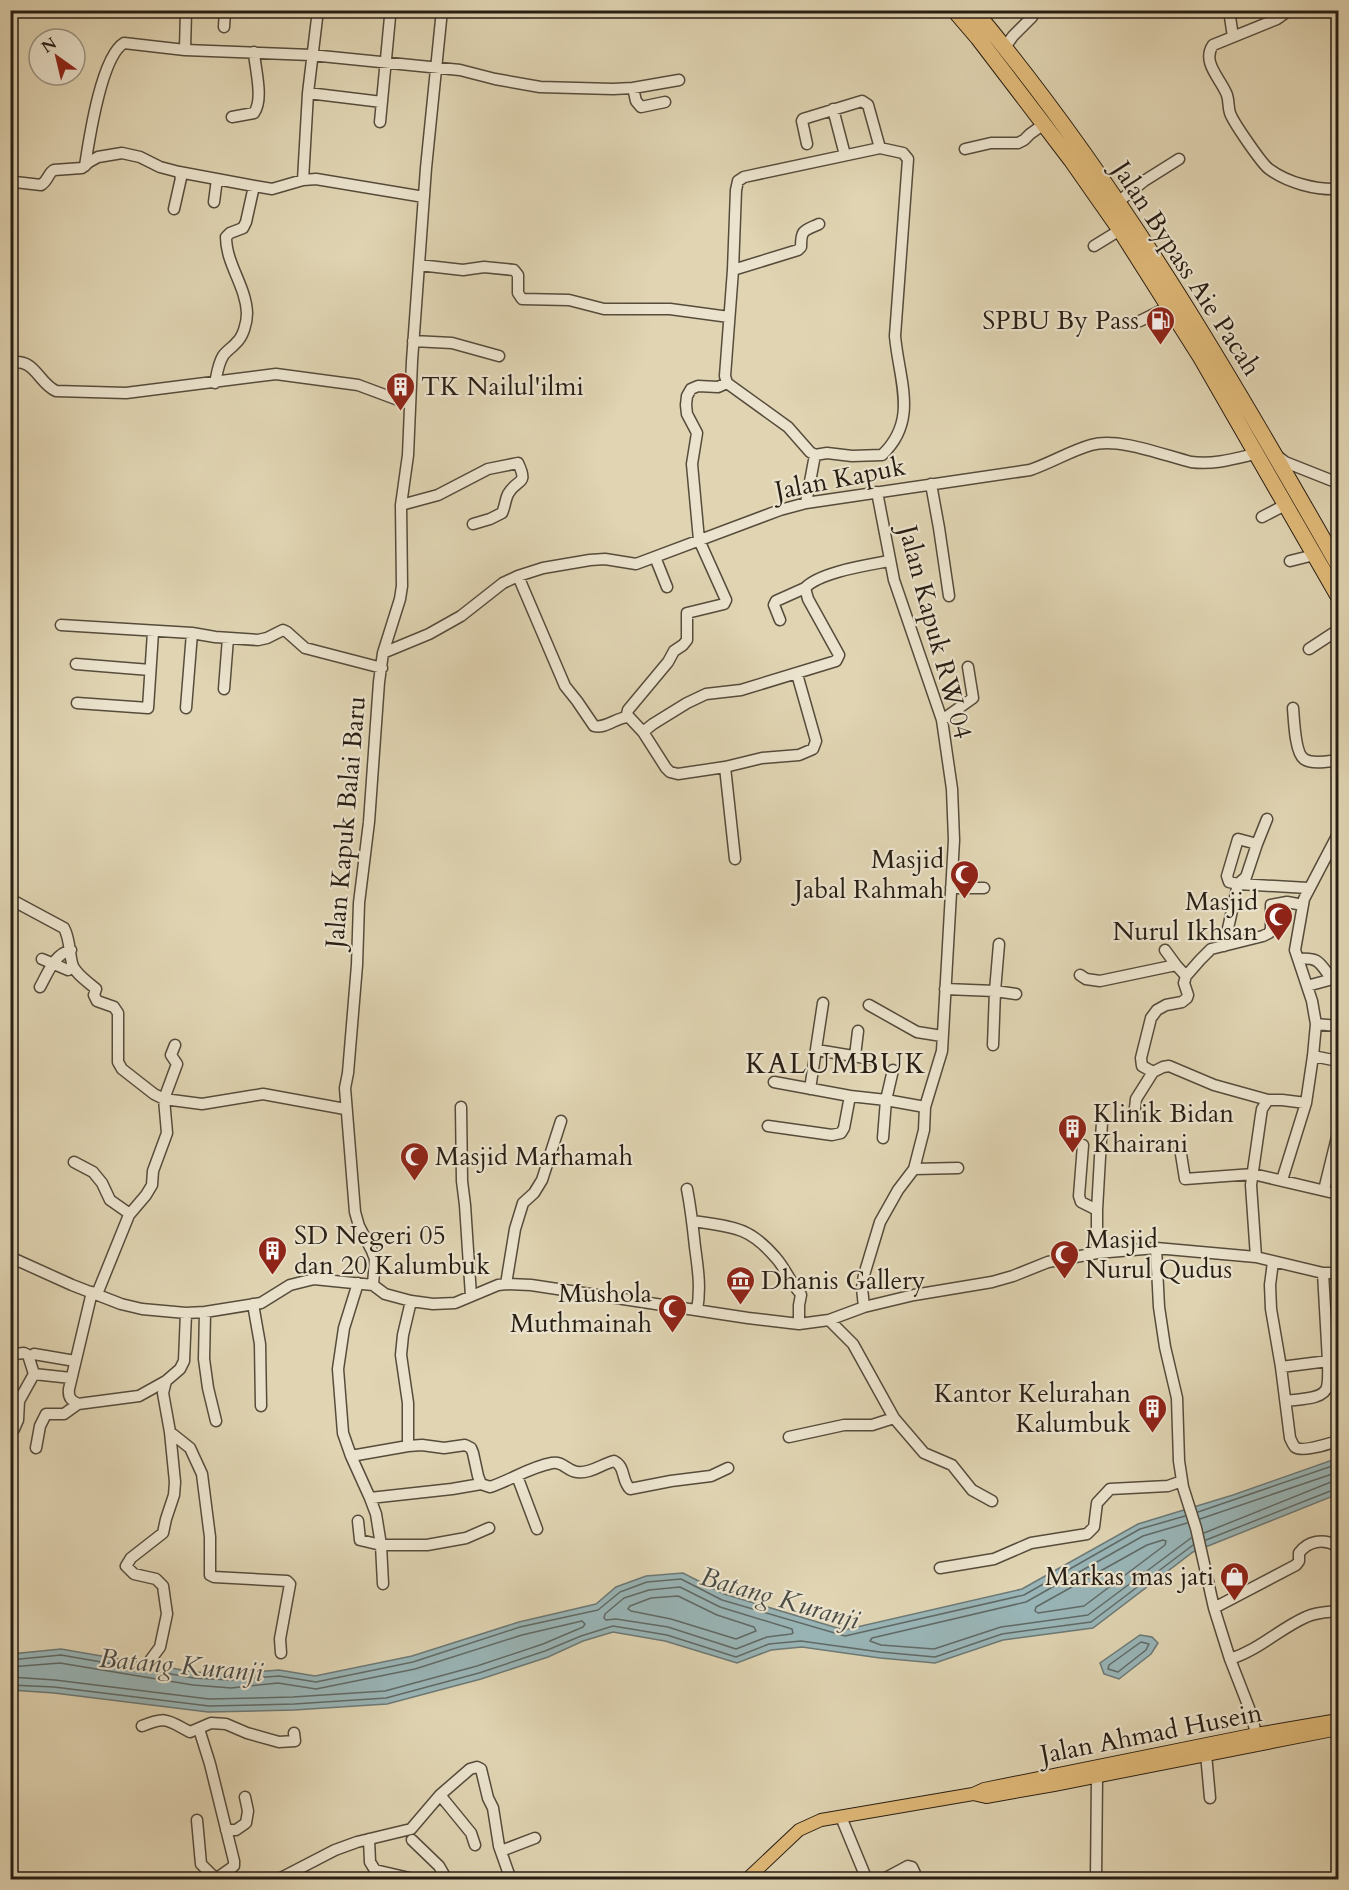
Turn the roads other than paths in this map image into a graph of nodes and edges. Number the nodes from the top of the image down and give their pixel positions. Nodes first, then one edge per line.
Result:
1 (186, 10) edge
2 (225, 10) edge
3 (318, 10) edge
4 (442, 10) edge
5 (954, 10) edge
6 (974, 10) edge
7 (1033, 10) edge
8 (1229, 10) edge
9 (1286, 10) edge
10 (390, 17) dead end
11 (224, 27) dead end
12 (1233, 37) junction
13 (1005, 47) junction
14 (185, 50) junction
15 (254, 52) junction
16 (311, 55) junction
17 (996, 62) junction
18 (386, 64) junction
19 (436, 68) junction
20 (679, 80) dead end
21 (633, 88) junction
22 (308, 93) junction
23 (382, 102) junction
24 (664, 102) dead end
25 (833, 109) junction
26 (232, 117) dead end
27 (380, 122) dead end
28 (1044, 124) junction
29 (807, 144) dead end
30 (880, 148) junction
31 (965, 149) dead end
32 (845, 155) junction
33 (1179, 159) dead end
34 (85, 166) junction
35 (179, 172) junction
36 (217, 179) junction
37 (303, 180) junction
38 (12, 183) edge
39 (254, 186) junction
40 (1338, 189) edge
41 (424, 197) junction
42 (214, 202) dead end
43 (1118, 202) junction
44 (174, 209) dead end
45 (819, 224) dead end
46 (1120, 230) junction
47 (1094, 246) dead end
48 (419, 265) junction
49 (734, 270) junction
50 (1168, 307) junction
51 (729, 317) junction
52 (1140, 321) dead end
53 (413, 341) junction
54 (499, 356) dead end
55 (10, 363) edge
56 (215, 383) junction
57 (727, 383) junction
58 (409, 404) junction
59 (1255, 454) junction
60 (1274, 454) junction
61 (815, 455) junction
62 (1338, 483) edge
63 (931, 484) junction
64 (876, 492) junction
65 (806, 503) junction
66 (401, 505) junction
67 (1285, 505) junction
68 (1262, 517) dead end
69 (473, 524) dead end
70 (699, 540) junction
71 (1314, 555) junction
72 (655, 557) junction
73 (889, 561) junction
74 (1290, 561) dead end
75 (1338, 565) edge
76 (518, 576) junction
77 (667, 587) dead end
78 (806, 588) junction
79 (949, 596) dead end
80 (1338, 596) edge
81 (780, 620) dead end
82 (61, 625) dead end
83 (1338, 630) edge
84 (153, 632) junction
85 (192, 633) junction
86 (228, 638) junction
87 (1309, 649) dead end
88 (383, 653) junction
89 (76, 664) dead end
90 (382, 668) junction
91 (968, 668) dead end
92 (150, 670) junction
93 (797, 674) junction
94 (224, 689) dead end
95 (77, 703) dead end
96 (186, 708) dead end
97 (1293, 708) dead end
98 (629, 717) junction
99 (942, 720) junction
100 (643, 732) junction
101 (1338, 760) edge
102 (725, 767) junction
103 (1267, 819) dead end
104 (1338, 834) edge
105 (1257, 844) junction
106 (735, 859) dead end
107 (1238, 884) junction
108 (951, 888) junction
109 (984, 888) dead end
110 (1287, 888) junction
111 (1308, 888) junction
112 (10, 899) edge
113 (1287, 902) junction
114 (1303, 905) junction
115 (999, 944) dead end
116 (1224, 946) junction
117 (71, 950) junction
118 (1165, 950) dead end
119 (42, 959) dead end
120 (1298, 959) junction
121 (53, 963) junction
122 (1176, 965) junction
123 (68, 970) dead end
124 (1080, 975) dead end
125 (1186, 976) junction
126 (1335, 976) edge
127 (1307, 986) junction
128 (40, 987) dead end
129 (945, 989) junction
130 (996, 991) junction
131 (1016, 994) dead end
132 (823, 1003) dead end
133 (869, 1005) dead end
134 (1316, 1024) junction
135 (1338, 1026) edge
136 (858, 1031) dead end
137 (942, 1036) junction
138 (175, 1045) dead end
139 (993, 1045) dead end
140 (817, 1050) junction
141 (855, 1056) junction
142 (1313, 1056) junction
143 (871, 1059) dead end
144 (1338, 1061) edge
145 (893, 1070) dead end
146 (1153, 1072) junction
147 (774, 1082) dead end
148 (810, 1089) junction
149 (850, 1096) junction
150 (164, 1099) junction
151 (886, 1100) junction
152 (1268, 1100) junction
153 (1306, 1103) junction
154 (461, 1107) dead end
155 (926, 1107) junction
156 (345, 1109) junction
157 (1134, 1118) dead end
158 (561, 1121) dead end
159 (1102, 1122) dead end
160 (768, 1126) dead end
161 (1338, 1133) edge
162 (883, 1138) dead end
163 (1083, 1145) dead end
164 (1180, 1148) dead end
165 (74, 1162) dead end
166 (958, 1168) dead end
167 (914, 1169) junction
168 (1253, 1174) junction
169 (1282, 1180) junction
170 (687, 1190) dead end
171 (1324, 1190) junction
172 (1338, 1194) edge
173 (1097, 1210) junction
174 (130, 1214) junction
175 (693, 1221) junction
176 (1156, 1248) junction
177 (1097, 1253) junction
178 (10, 1257) edge
179 (1256, 1257) junction
180 (1273, 1262) junction
181 (1323, 1273) junction
182 (1338, 1273) edge
183 (358, 1283) junction
184 (506, 1284) junction
185 (373, 1285) junction
186 (94, 1293) junction
187 (471, 1296) junction
188 (411, 1301) junction
189 (253, 1304) junction
190 (864, 1307) junction
191 (697, 1310) junction
192 (204, 1312) junction
193 (186, 1313) junction
194 (829, 1320) junction
195 (799, 1324) junction
196 (15, 1354) dead end
197 (34, 1354) dead end
198 (75, 1361) junction
199 (1328, 1361) junction
200 (1281, 1367) junction
201 (34, 1374) junction
202 (71, 1378) junction
203 (166, 1381) junction
204 (1286, 1401) junction
205 (78, 1404) junction
206 (261, 1406) dead end
207 (894, 1418) junction
208 (216, 1421) dead end
209 (10, 1430) edge
210 (170, 1432) junction
211 (789, 1437) dead end
212 (1338, 1441) edge
213 (408, 1446) junction
214 (36, 1448) dead end
215 (351, 1456) junction
216 (728, 1468) dead end
217 (517, 1476) junction
218 (481, 1484) junction
219 (1182, 1484) junction
220 (370, 1498) junction
221 (992, 1502) dead end
222 (358, 1521) dead end
223 (489, 1528) dead end
224 (537, 1529) dead end
225 (381, 1545) junction
226 (1338, 1552) edge
227 (940, 1568) dead end
228 (383, 1584) dead end
229 (1214, 1608) junction
230 (1338, 1611) edge
231 (281, 1653) dead end
232 (1230, 1659) junction
233 (149, 1662) dead end
234 (1338, 1720) edge
235 (142, 1726) dead end
236 (1338, 1729) edge
237 (199, 1730) junction
238 (294, 1734) dead end
239 (1256, 1734) junction
240 (1200, 1752) junction
241 (1097, 1776) junction
242 (974, 1794) junction
243 (440, 1795) junction
244 (245, 1797) dead end
245 (1210, 1798) dead end
246 (841, 1816) junction
247 (198, 1820) dead end
248 (226, 1830) junction
249 (535, 1838) dead end
250 (369, 1839) junction
251 (412, 1840) dead end
252 (475, 1845) dead end
253 (501, 1851) junction
254 (214, 1879) edge
255 (443, 1879) edge
256 (276, 1880) edge
257 (417, 1880) edge
258 (511, 1880) edge
259 (746, 1880) edge
260 (867, 1880) edge
261 (882, 1880) edge
262 (918, 1880) edge
263 (1096, 1880) edge

1 - 14 street
2 - 11 street
3 - 16 street
4 - 19 street, Jalan Kapuk Balai Baru
5 - 17 highway
6 - 13 highway, Jalan Bypass Aie Pacah
7 - 13 street
8 - 12 street
9 - 12 street
10 - 18 street
12 - 40 street
13 - 17 highway
13 - 43 highway, Jalan Bypass Aie Pacah
14 - 15 street
14 - 34 street
15 - 16 street
15 - 26 street
16 - 18 street
16 - 22 street
17 - 28 highway
18 - 19 street
18 - 23 street
19 - 21 street
19 - 41 street, Jalan Kapuk Balai Baru
20 - 21 street
21 - 24 street
22 - 23 street
22 - 37 street
23 - 27 street
25 - 29 street
25 - 30 street
25 - 32 street
28 - 31 street
28 - 46 highway
30 - 32 street
30 - 61 street
32 - 49 street
33 - 43 street
34 - 35 street
34 - 38 street
35 - 36 street
35 - 44 street
36 - 39 street
36 - 42 street
37 - 39 street
37 - 41 street
39 - 56 street
41 - 48 street, Jalan Kapuk Balai Baru
43 - 60 highway, Jalan Bypass Aie Pacah
45 - 49 street
46 - 47 street
46 - 50 highway
48 - 51 street
48 - 53 street, Jalan Kapuk Balai Baru
49 - 51 street
50 - 52 street
50 - 59 highway
51 - 57 street
53 - 54 street
53 - 58 street, Jalan Kapuk Balai Baru
55 - 56 street
56 - 58 street
57 - 61 street
57 - 70 street
58 - 66 street, Jalan Kapuk Balai Baru
59 - 63 street, Jalan Kapuk
59 - 67 highway
60 - 62 street
60 - 75 highway, Jalan Bypass Aie Pacah
61 - 65 street
63 - 64 street, Jalan Kapuk
63 - 79 street
64 - 65 street, Jalan Kapuk
64 - 73 street, Jalan Kapuk RW 04
65 - 70 street, Jalan Kapuk
66 - 69 street
66 - 88 street, Jalan Kapuk Balai Baru
67 - 68 street
67 - 71 highway
70 - 72 street, Jalan Kapuk
70 - 98 street
71 - 74 street
71 - 80 highway
72 - 76 street, Jalan Kapuk
72 - 77 street
73 - 78 street
73 - 99 street, Jalan Kapuk RW 04
76 - 88 street, Jalan Kapuk
76 - 98 street
78 - 81 street
78 - 93 street
82 - 84 street
83 - 87 street
84 - 85 street
84 - 92 street
85 - 86 street
85 - 96 street
86 - 90 street
86 - 94 street
88 - 90 street, Jalan Kapuk Balai Baru
89 - 92 street
90 - 156 street, Jalan Kapuk Balai Baru
91 - 99 street
92 - 95 street
93 - 100 street
93 - 102 street
97 - 101 street
98 - 100 street
99 - 108 street, Jalan Kapuk RW 04
100 - 102 street
102 - 106 street
103 - 105 street
104 - 111 street
105 - 107 street
105 - 107 street
107 - 110 street
107 - 116 street
108 - 109 street
108 - 129 street, Jalan Kapuk RW 04
110 - 111 street
110 - 113 street
111 - 114 street
112 - 117 street
113 - 114 street
113 - 116 street
114 - 120 street
115 - 130 street
116 - 125 street
117 - 121 street
117 - 150 street
118 - 122 street
119 - 121 street
120 - 126 street
120 - 127 street
121 - 123 street
121 - 128 street
122 - 124 street
122 - 125 street
125 - 146 street
126 - 127 street
127 - 134 street
129 - 130 street
129 - 137 street, Jalan Kapuk RW 04
130 - 131 street
130 - 139 street
132 - 140 street
133 - 137 street
134 - 135 street
134 - 142 street
136 - 141 street
137 - 155 street, Jalan Kapuk RW 04
138 - 150 street
140 - 141 street
140 - 148 street
141 - 143 street
142 - 144 street
142 - 153 street
145 - 151 street
146 - 152 street
146 - 157 street
147 - 148 street
148 - 149 street
149 - 151 street
149 - 160 street
150 - 156 street
150 - 174 street
151 - 155 street
151 - 162 street
152 - 153 street
152 - 168 street
153 - 169 street
154 - 187 street
155 - 167 street, Jalan Kapuk RW 04
156 - 185 street, Jalan Kapuk Balai Baru
158 - 184 street
159 - 173 street
161 - 171 street
163 - 173 street
164 - 168 street
165 - 174 street
166 - 167 street
167 - 190 street, Jalan Kapuk RW 04
168 - 169 street
168 - 179 street
169 - 171 street
170 - 175 street
171 - 172 street
173 - 177 street
174 - 186 street
175 - 191 street
175 - 195 street
176 - 177 street
176 - 179 street
176 - 219 street
177 - 190 street
178 - 186 street
179 - 180 street
180 - 181 street
180 - 200 street
181 - 182 street
181 - 199 street
183 - 185 street
183 - 189 street
183 - 215 street
184 - 187 street
184 - 191 street
185 - 188 street
186 - 193 street
186 - 198 street
187 - 188 street
188 - 213 street
189 - 192 street
189 - 206 street
190 - 194 street
191 - 195 street
192 - 193 street
192 - 208 street
193 - 203 street
194 - 195 street
194 - 207 street
196 - 201 street
197 - 198 street
198 - 202 street
199 - 200 street
199 - 204 street
200 - 204 street
201 - 202 street
201 - 209 street
202 - 205 street
203 - 205 street
203 - 210 street
204 - 212 street
205 - 214 street
207 - 211 street
207 - 221 street
210 - 231 street
210 - 233 street
213 - 215 street
213 - 218 street
215 - 220 street
216 - 217 street
217 - 218 street
217 - 224 street
218 - 220 street
219 - 227 street
219 - 229 street
220 - 225 street
222 - 225 street
223 - 225 street
225 - 228 street
226 - 229 street
229 - 232 street
230 - 232 street
232 - 239 street
234 - 239 main road, Jalan Ahmad Husein
235 - 237 street
236 - 240 main road, Jalan Ahmad Husein
237 - 238 street
237 - 248 street
239 - 240 main road, Jalan Ahmad Husein
240 - 241 main road, Jalan Ahmad Husein
240 - 242 main road, Jalan Ahmad Husein
240 - 245 street
241 - 242 main road, Jalan Ahmad Husein
241 - 263 street
242 - 246 main road, Jalan Ahmad Husein
243 - 250 street
243 - 252 street
243 - 253 street
244 - 248 street
246 - 259 main road, Jalan Ahmad Husein
246 - 260 street
247 - 254 street
248 - 254 street
249 - 253 street
250 - 256 street
250 - 257 street
251 - 255 street
253 - 258 street
261 - 262 street

